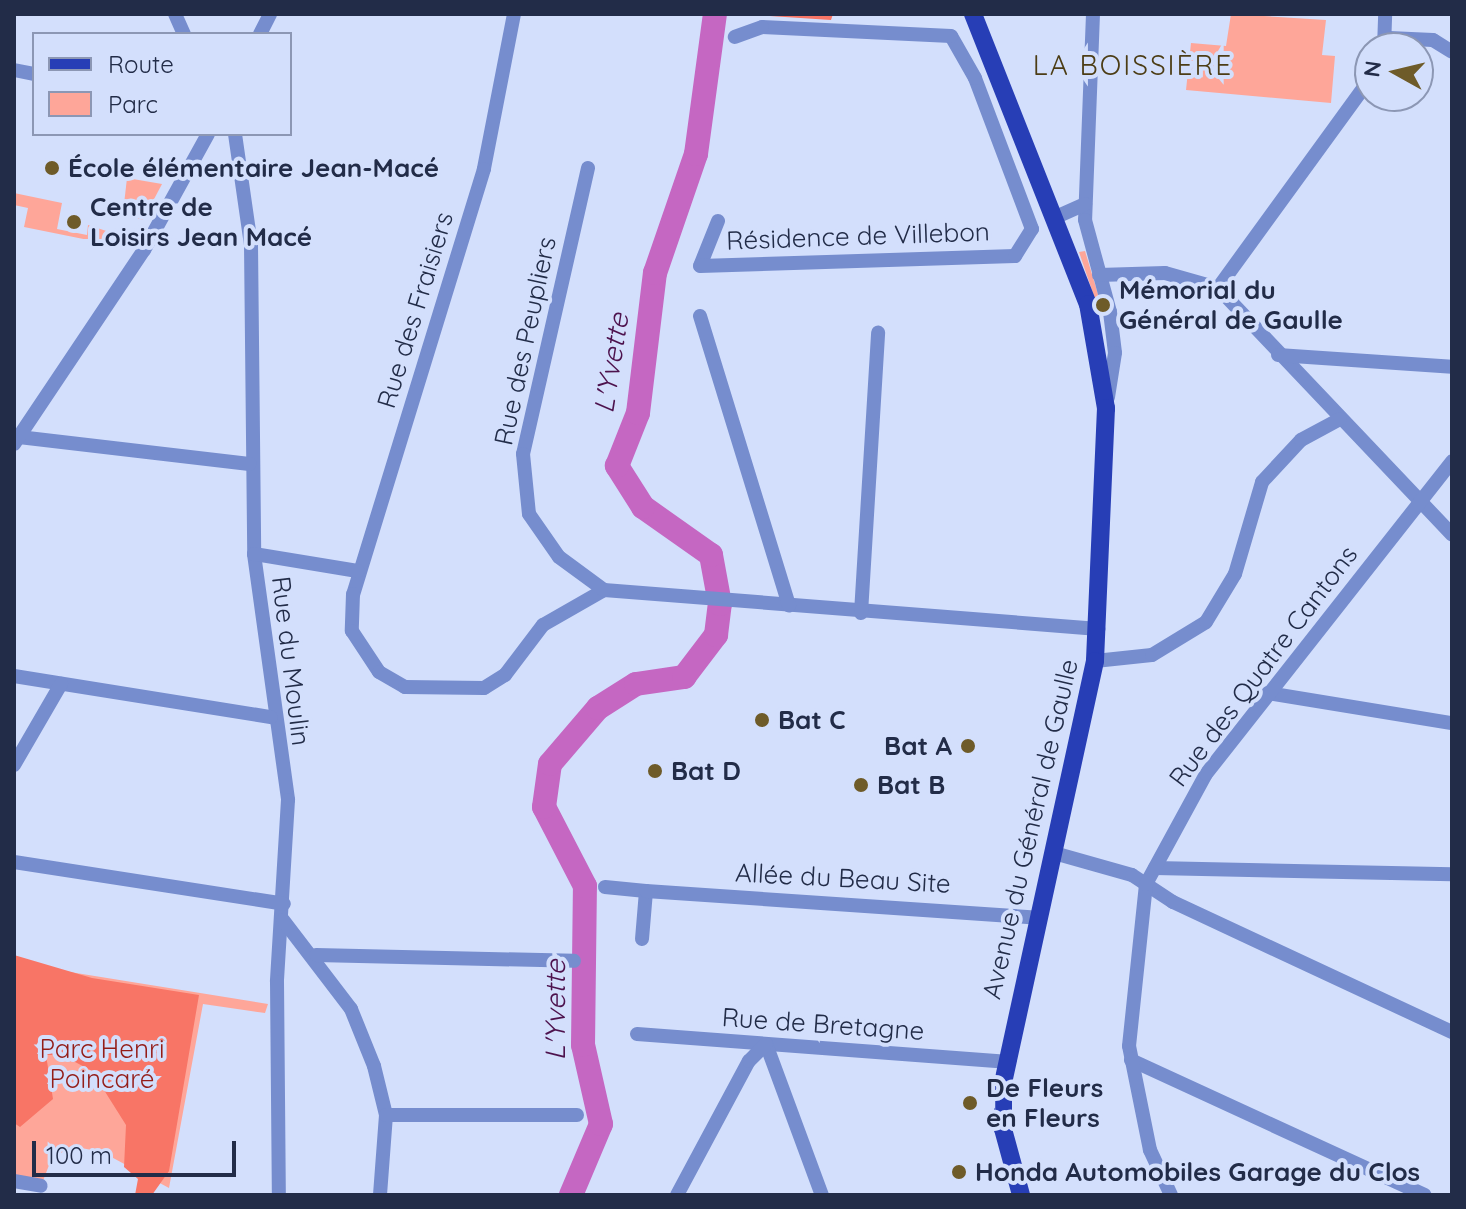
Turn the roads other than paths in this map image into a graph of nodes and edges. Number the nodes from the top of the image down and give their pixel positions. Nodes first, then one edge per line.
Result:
1 (270, 14) edge
2 (514, 14) edge
3 (973, 14) edge
4 (1093, 14) edge
5 (261, 32) edge
6 (735, 37) dead end
7 (1434, 41) edge
8 (1452, 52) edge
9 (995, 70) junction
10 (975, 78) junction
11 (1354, 101) edge
12 (207, 136) edge
13 (235, 136) edge
14 (588, 168) dead end
15 (1085, 204) junction
16 (1056, 217) junction
17 (718, 221) dead end
18 (1088, 237) junction
19 (1067, 244) junction
20 (1099, 275) junction
21 (1218, 288) junction
22 (700, 316) dead end
23 (878, 333) dead end
24 (1278, 355) junction
25 (1452, 367) edge
26 (1106, 408) junction
27 (1340, 419) junction
28 (17, 440) edge
29 (1452, 461) edge
30 (249, 464) junction
31 (1419, 504) junction
32 (1452, 535) edge
33 (254, 554) junction
34 (358, 571) junction
35 (604, 590) junction
36 (789, 606) junction
37 (861, 613) junction
38 (1098, 629) junction
39 (1095, 661) junction
40 (14, 676) edge
41 (61, 684) junction
42 (1268, 693) junction
43 (271, 717) junction
44 (1452, 723) edge
45 (14, 765) edge
46 (1054, 853) junction
47 (14, 862) edge
48 (1155, 868) junction
49 (1452, 874) edge
50 (1146, 884) junction
51 (605, 887) dead end
52 (646, 891) junction
53 (284, 904) junction
54 (1038, 918) junction
55 (283, 920) junction
56 (642, 939) dead end
57 (316, 955) junction
58 (574, 961) dead end
59 (1452, 1032) edge
60 (637, 1034) dead end
61 (766, 1044) junction
62 (1131, 1060) junction
63 (1006, 1062) junction
64 (386, 1115) junction
65 (577, 1115) dead end
66 (14, 1181) edge
67 (41, 1186) dead end
68 (279, 1195) edge
69 (380, 1195) edge
70 (677, 1195) edge
71 (822, 1195) edge
72 (1021, 1195) edge
73 (1171, 1195) edge
74 (1424, 1195) edge

1 - 5 street
2 - 34 street, Rue des Fraisiers
3 - 9 main road, Avenue du Général de Gaulle
4 - 15 street
6 - 10 street, Résidence de Villebon
7 - 8 street
9 - 10 street
9 - 16 main road, Avenue du Général de Gaulle
10 - 17 street, Résidence de Villebon
11 - 21 street
12 - 28 street
13 - 30 street, Rue du Moulin
14 - 35 street, Rue des Peupliers
15 - 16 street
15 - 18 street
16 - 19 main road, Avenue du Général de Gaulle
18 - 19 street
18 - 20 street
19 - 26 main road, Avenue du Général de Gaulle
20 - 21 street
20 - 26 street
21 - 24 street
22 - 36 street
23 - 37 street
24 - 25 street
24 - 27 street
26 - 38 main road, Avenue du Général de Gaulle
27 - 31 street
27 - 39 street
28 - 30 street
29 - 31 street, Rue des Quatre Cantons
30 - 33 street, Rue du Moulin
31 - 32 street
31 - 42 street, Rue des Quatre Cantons
33 - 34 street
33 - 43 street, Rue du Moulin
34 - 35 street, Rue des Fraisiers
35 - 36 street
36 - 37 street
37 - 38 street
38 - 39 main road, Avenue du Général de Gaulle
39 - 46 main road, Avenue du Général de Gaulle
40 - 41 street
41 - 43 street
41 - 45 street
42 - 44 street
42 - 48 street, Rue des Quatre Cantons
43 - 53 street, Rue du Moulin
46 - 50 street
46 - 54 main road, Avenue du Général de Gaulle
47 - 53 street
48 - 49 street
48 - 50 street, Rue des Quatre Cantons
50 - 59 street
50 - 62 street, Rue des Quatre Cantons
51 - 52 street, Allée du Beau Site
52 - 54 street, Allée du Beau Site
52 - 56 street
53 - 55 street, Rue du Moulin
54 - 63 main road, Avenue du Général de Gaulle
55 - 57 street
55 - 68 street, Rue du Moulin
57 - 58 street
57 - 64 street
60 - 61 street, Rue de Bretagne
61 - 63 street, Rue de Bretagne
61 - 70 street
61 - 71 street
62 - 73 street, Rue des Quatre Cantons
62 - 74 street
63 - 72 main road, Avenue du Général de Gaulle
64 - 65 street
64 - 69 street
66 - 67 street

